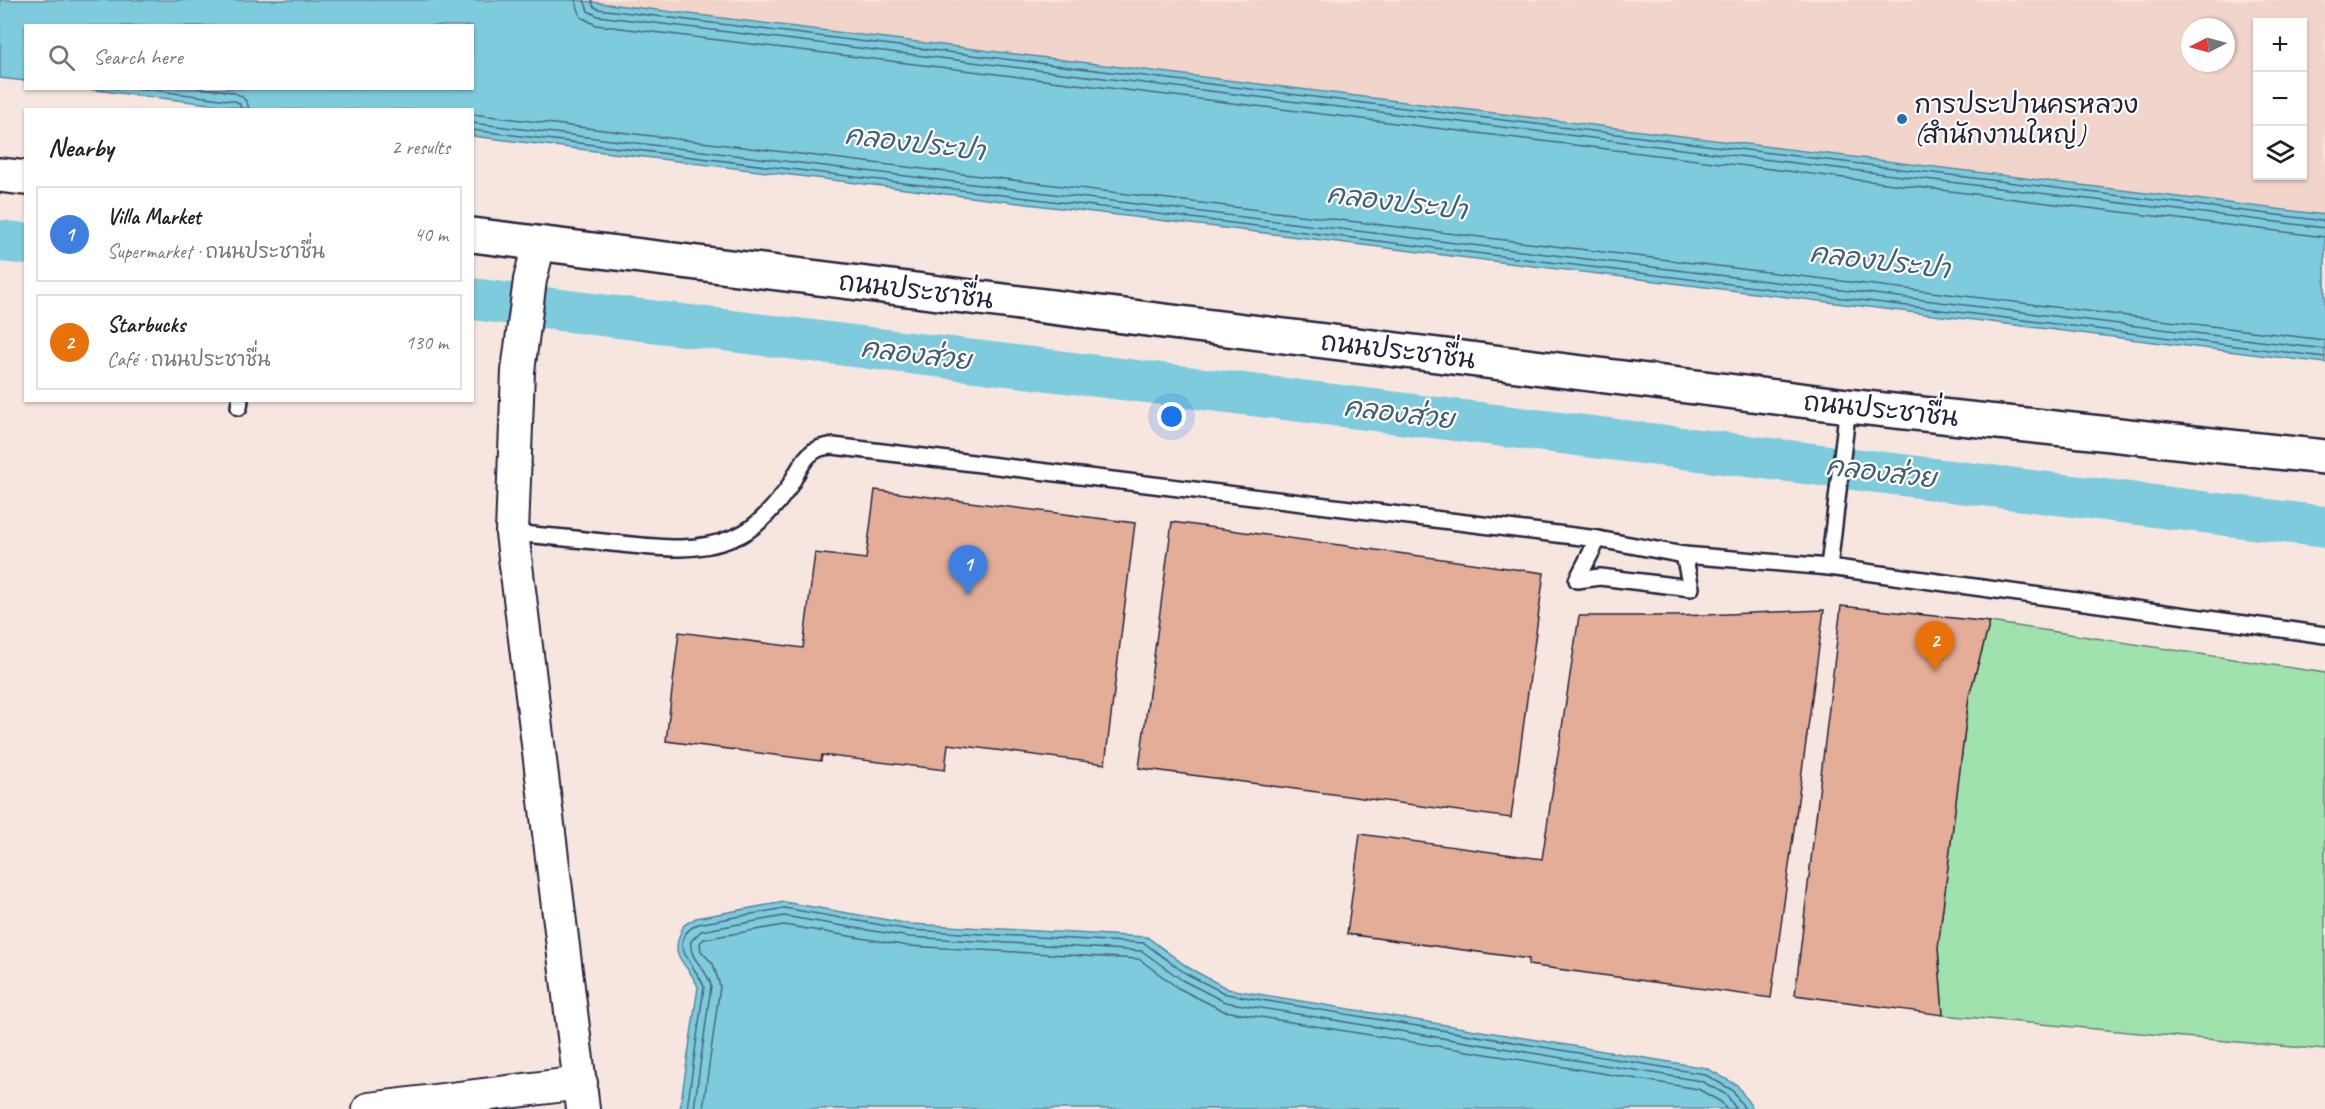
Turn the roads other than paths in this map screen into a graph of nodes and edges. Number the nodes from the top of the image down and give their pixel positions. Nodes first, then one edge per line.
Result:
1 (0, 175) edge
2 (24, 178) edge
3 (474, 235) edge
4 (539, 243) junction
5 (1848, 406) junction
6 (2325, 457) edge
7 (512, 533) junction
8 (1598, 539) junction
9 (1684, 555) junction
10 (1829, 567) junction
11 (2325, 635) edge
12 (582, 1096) edge
13 (369, 1109) edge

1 - 2 main road
3 - 4 main road, ถนนประชาชื่น
4 - 5 main road, ถนนประชาชื่น
4 - 7 street
5 - 6 main road, ถนนประชาชื่น
5 - 10 lane
7 - 8 lane
7 - 12 street
8 - 9 lane
8 - 9 lane
9 - 10 lane
10 - 11 lane
12 - 13 street

